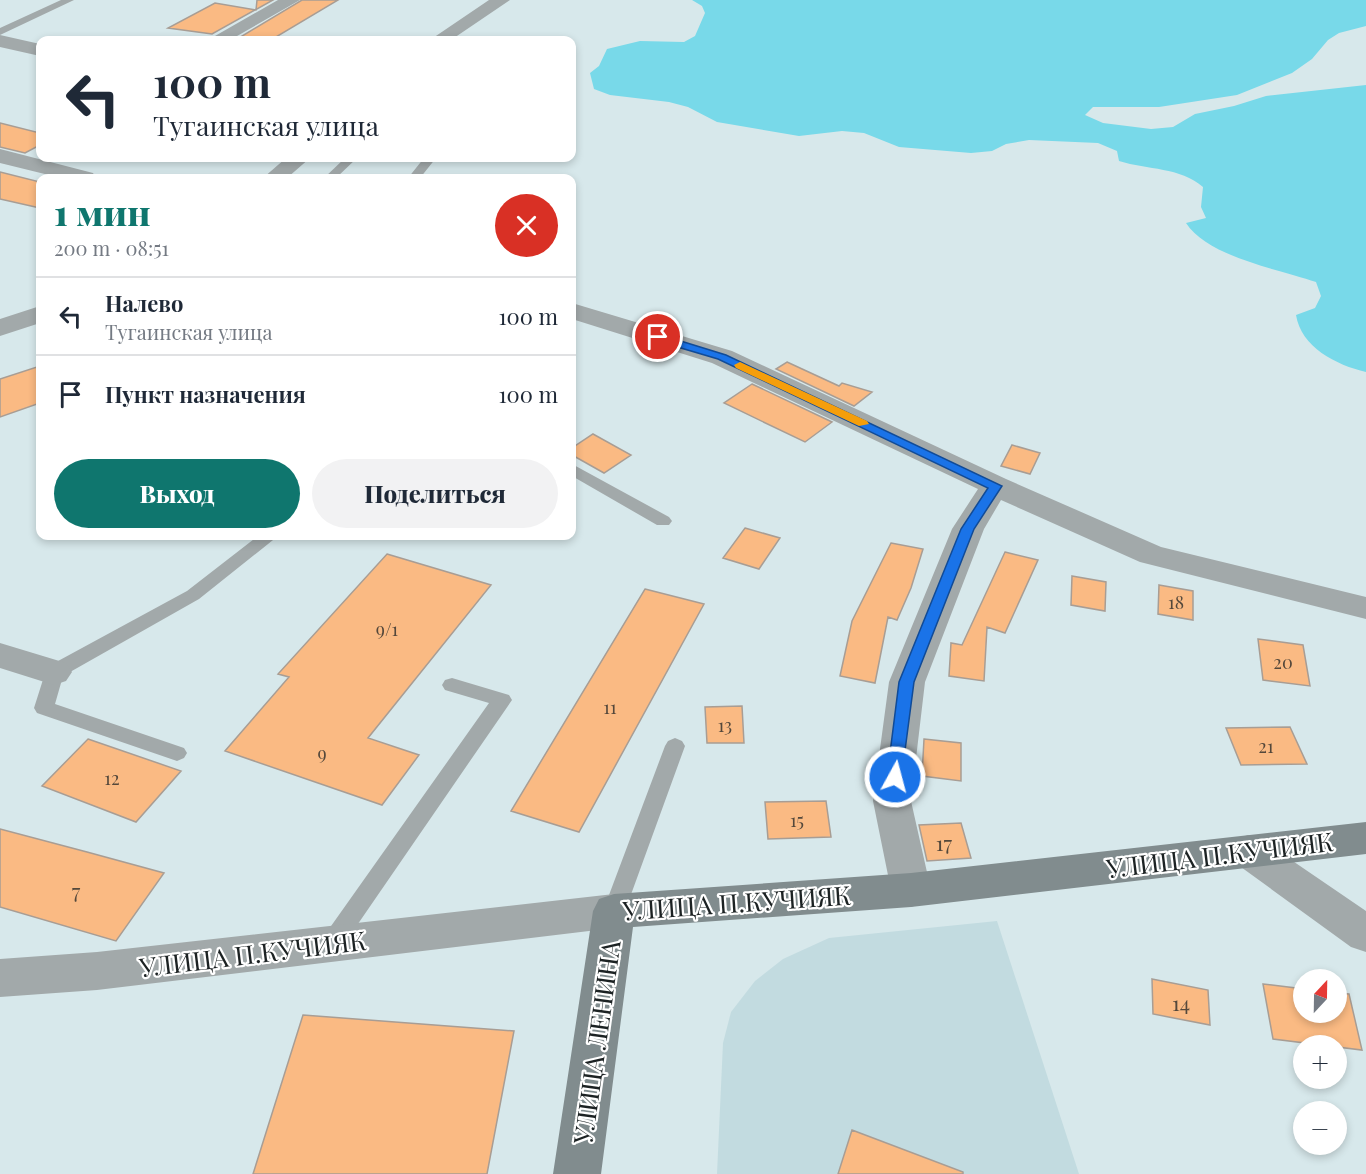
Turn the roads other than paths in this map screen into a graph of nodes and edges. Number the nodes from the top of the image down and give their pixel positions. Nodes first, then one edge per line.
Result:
1 (46, 0) edge
2 (291, 0) edge
3 (501, 0) edge
4 (64, 2) edge
5 (0, 33) edge
6 (224, 36) edge
7 (445, 36) edge
8 (0, 40) edge
9 (36, 49) edge
10 (0, 156) edge
11 (294, 162) edge
12 (347, 162) edge
13 (427, 162) edge
14 (70, 174) edge
15 (279, 174) edge
16 (334, 174) edge
17 (417, 174) edge
18 (576, 312) edge
19 (36, 315) edge
20 (0, 328) edge
21 (576, 472) edge
22 (995, 486) junction
23 (663, 521) dead end
24 (264, 540) edge
25 (1366, 608) edge
26 (0, 655) edge
27 (54, 672) junction
28 (452, 685) dead end
29 (675, 746) dead end
30 (177, 753) dead end
31 (1366, 838) edge
32 (1248, 851) junction
33 (911, 890) junction
34 (614, 911) junction
35 (1366, 934) edge
36 (332, 943) junction
37 (0, 978) edge
38 (577, 1174) edge

1 - 4 lane
2 - 6 street
3 - 7 street
4 - 5 lane
8 - 9 street
10 - 14 street
11 - 15 street
12 - 16 lane
13 - 17 lane
18 - 22 street
19 - 20 street
21 - 23 lane
22 - 25 street
22 - 33 street
24 - 27 lane
26 - 27 street
27 - 30 lane
28 - 36 lane
29 - 34 lane
31 - 32 street, УЛИЦА П.КУЧИЯК
32 - 33 street, УЛИЦА П.КУЧИЯК
32 - 35 street
33 - 34 street, УЛИЦА П.КУЧИЯК
34 - 36 street, УЛИЦА П.КУЧИЯК
34 - 38 street, УЛИЦА ЛЕНИНА
36 - 37 street, УЛИЦА П.КУЧИЯК

